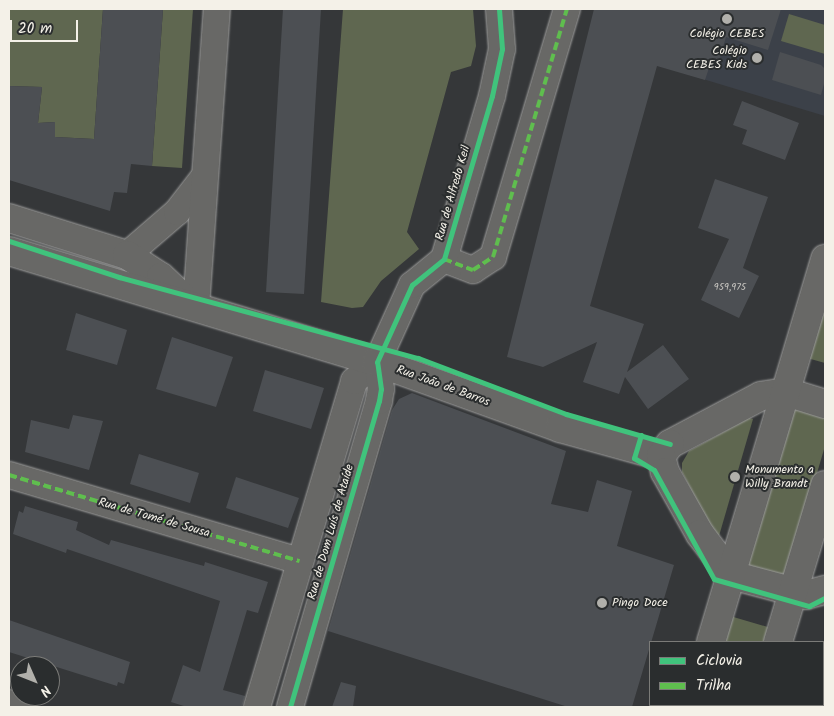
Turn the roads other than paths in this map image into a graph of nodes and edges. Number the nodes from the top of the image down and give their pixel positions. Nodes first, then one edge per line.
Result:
1 (217, 9) edge
2 (499, 9) edge
3 (567, 9) edge
4 (204, 177) junction
5 (9, 218) edge
6 (9, 251) edge
7 (127, 254) junction
8 (444, 259) junction
9 (825, 259) edge
10 (196, 307) junction
11 (377, 362) junction
12 (786, 392) junction
13 (825, 404) edge
14 (661, 456) junction
15 (9, 476) edge
16 (825, 485) edge
17 (300, 561) junction
18 (731, 575) junction
19 (825, 590) edge
20 (793, 593) junction
21 (711, 641) edge
22 (778, 641) edge
23 (9, 703) edge
24 (23, 707) edge
25 (257, 707) edge
26 (290, 707) edge

1 - 4 street
2 - 8 street, Rua de Alfredo Keil
3 - 8 street, Rua de Alfredo Keil
4 - 7 street
4 - 10 street
5 - 7 street, Rua João de Barros
6 - 10 street, Rua João de Barros
7 - 10 street, Rua João de Barros
8 - 11 street, Rua de Alfredo Keil
9 - 12 street
10 - 11 street, Rua João de Barros
11 - 14 street, Rua João de Barros
11 - 17 street, Rua de Dom Luís de Ataíde
11 - 26 street, Rua de Dom Luís de Ataíde
12 - 13 street
12 - 14 street
12 - 18 street
14 - 18 street
15 - 17 street, Rua de Tomé de Sousa
16 - 20 street
17 - 25 street, Rua de Dom Luís de Ataíde
18 - 20 street
18 - 21 street
19 - 20 street
20 - 22 street
23 - 24 street

